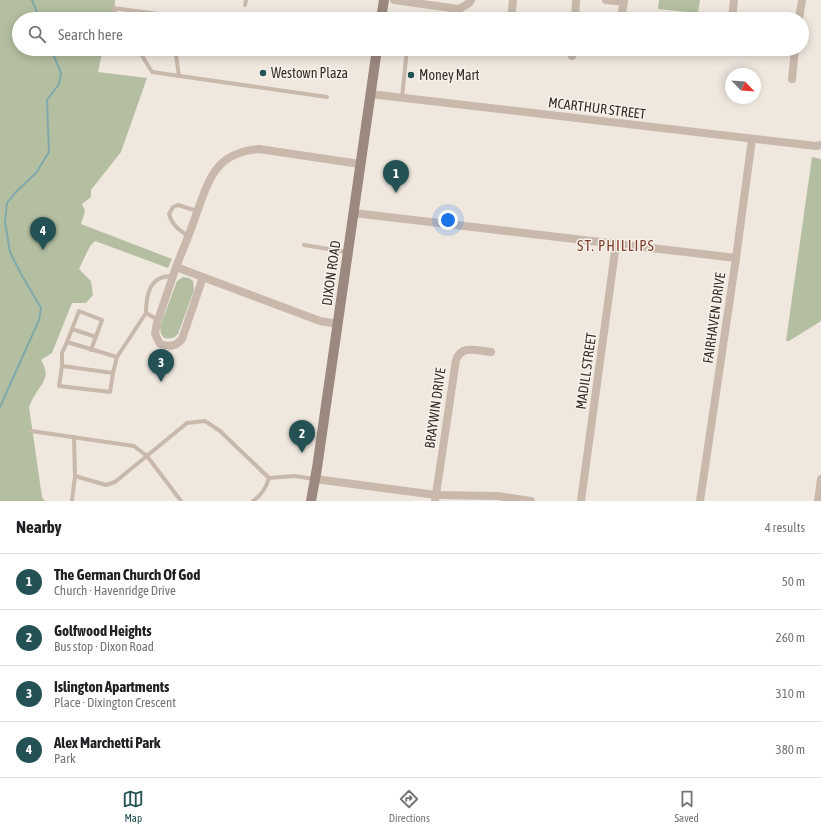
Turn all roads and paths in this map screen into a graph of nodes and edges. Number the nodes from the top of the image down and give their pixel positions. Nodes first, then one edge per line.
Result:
1 (246, 0) edge
2 (384, 0) edge
3 (394, 0) edge
4 (471, 0) edge
5 (513, 0) edge
6 (576, 0) edge
7 (606, 0) edge
8 (734, 0) edge
9 (802, 0) edge
10 (624, 1) edge
11 (245, 5) dead end
12 (115, 12) edge
13 (138, 12) edge
14 (382, 12) edge
15 (512, 12) edge
16 (575, 12) edge
17 (623, 12) edge
18 (733, 12) edge
19 (800, 12) edge
20 (142, 56) edge
21 (176, 56) edge
22 (376, 56) edge
23 (406, 56) edge
24 (794, 56) edge
25 (179, 76) junction
26 (792, 79) dead end
27 (370, 94) junction
28 (327, 97) dead end
29 (402, 98) junction
30 (752, 139) junction
31 (821, 145) edge
32 (360, 164) junction
33 (198, 211) junction
34 (354, 213) junction
35 (188, 236) junction
36 (616, 244) junction
37 (304, 245) dead end
38 (348, 252) junction
39 (736, 258) junction
40 (176, 267) junction
41 (173, 276) junction
42 (203, 277) junction
43 (146, 313) junction
44 (158, 320) junction
45 (338, 324) junction
46 (72, 329) junction
47 (96, 337) junction
48 (67, 342) junction
49 (91, 350) junction
50 (491, 352) dead end
51 (117, 357) junction
52 (62, 366) junction
53 (113, 373) junction
54 (31, 430) dead end
55 (74, 438) junction
56 (147, 456) junction
57 (75, 476) junction
58 (269, 478) junction
59 (315, 479) junction
60 (821, 479) edge
61 (435, 498) edge
62 (72, 500) edge
63 (181, 501) edge
64 (253, 501) edge
65 (311, 501) edge
66 (531, 501) edge
67 (581, 501) edge
68 (700, 501) edge
69 (818, 501) edge

1 - 11 lane
2 - 14 main road
3 - 4 street
5 - 15 street
6 - 16 street
7 - 10 street
8 - 18 street
9 - 19 street
10 - 17 street
12 - 13 lane
20 - 25 lane
21 - 25 lane
22 - 27 main road, DIXON ROAD
23 - 29 lane
24 - 26 street
25 - 28 lane
27 - 29 street, MCARTHUR STREET
27 - 32 main road, DIXON ROAD
29 - 30 street, MCARTHUR STREET
30 - 31 street, MCARTHUR STREET
30 - 39 street, FAIRHAVEN DRIVE
32 - 33 street
32 - 34 main road, DIXON ROAD
33 - 35 street
33 - 35 lane
34 - 36 street
34 - 38 main road, DIXON ROAD
35 - 40 street
36 - 39 street
36 - 67 street, MADILL STREET
37 - 38 lane
38 - 45 main road, DIXON ROAD
39 - 68 street, FAIRHAVEN DRIVE
40 - 41 street
40 - 42 street
41 - 43 lane
41 - 44 street
42 - 44 street
42 - 45 street
43 - 44 lane
43 - 51 lane
45 - 59 main road, DIXON ROAD
46 - 47 lane
46 - 47 lane
46 - 48 lane
47 - 49 lane
48 - 49 lane
48 - 52 lane
49 - 51 lane
50 - 61 street, BRAYWIN DRIVE
51 - 53 lane
52 - 53 lane
52 - 53 lane
54 - 55 lane
55 - 56 lane
55 - 57 lane
56 - 57 lane
56 - 58 lane
56 - 63 lane
57 - 62 lane
58 - 59 lane
58 - 64 lane
59 - 61 street
59 - 65 main road, DIXON ROAD
60 - 69 street
61 - 66 street

